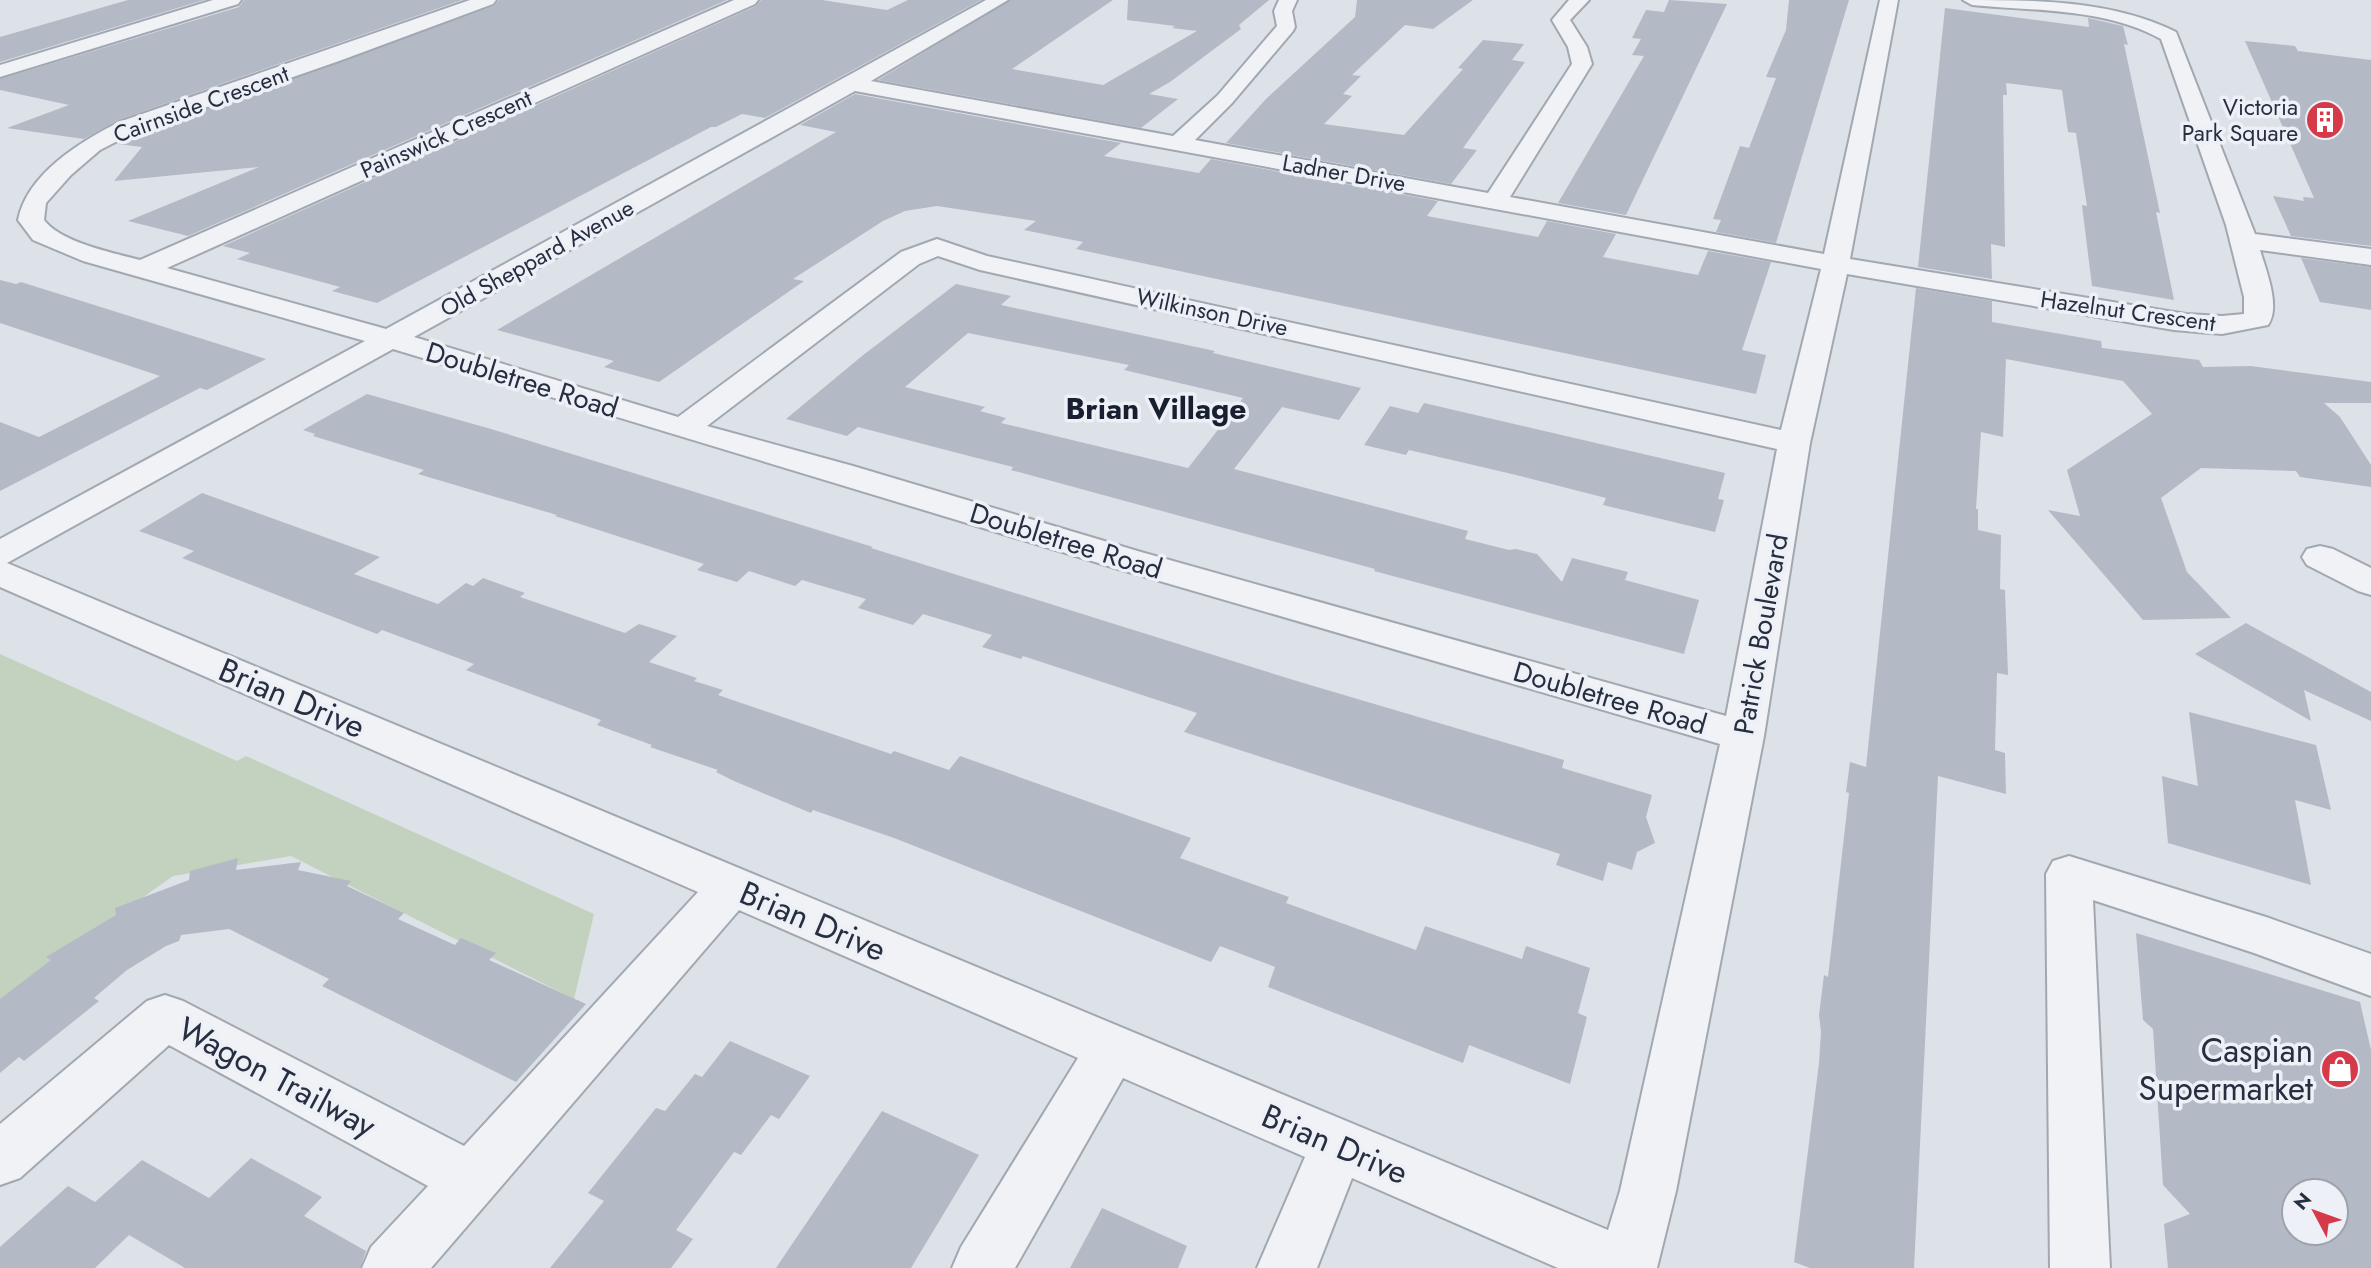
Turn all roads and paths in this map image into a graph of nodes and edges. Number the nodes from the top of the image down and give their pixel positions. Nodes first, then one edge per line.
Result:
1 (232, 0) edge
2 (487, 0) edge
3 (749, 0) edge
4 (999, 0) edge
5 (1288, 0) edge
6 (1580, 0) edge
7 (1889, 0) edge
8 (1972, 0) edge
9 (0, 71) edge
10 (852, 84) junction
11 (1180, 142) junction
12 (1495, 201) junction
13 (2243, 240) junction
14 (2371, 257) edge
15 (1835, 264) junction
16 (143, 269) junction
17 (390, 339) junction
18 (683, 429) junction
19 (1794, 443) junction
20 (0, 554) edge
21 (2320, 556) dead end
22 (0, 573) edge
23 (2371, 583) edge
24 (1743, 736) junction
25 (732, 886) junction
26 (2371, 975) edge
27 (1112, 1048) junction
28 (1338, 1145) junction
29 (0, 1159) edge
30 (470, 1179) junction
31 (393, 1268) edge
32 (982, 1268) edge
33 (1287, 1268) edge
34 (1627, 1268) edge
35 (2080, 1268) edge

1 - 9 street
2 - 16 street, Cairnside Crescent
3 - 16 street, Painswick Crescent
4 - 10 street, Old Sheppard Avenue
5 - 11 street
6 - 12 street
7 - 15 street, Patrick Boulevard
8 - 13 street, Hazelnut Crescent
10 - 11 street, Ladner Drive
10 - 17 street, Old Sheppard Avenue
11 - 12 street, Ladner Drive
12 - 15 street, Ladner Drive
13 - 14 street
13 - 15 street, Hazelnut Crescent
15 - 19 street, Patrick Boulevard
16 - 17 street, Cairnside Crescent
17 - 18 street, Doubletree Road
17 - 20 street, Old Sheppard Avenue
18 - 19 street, Wilkinson Drive
18 - 24 street, Doubletree Road
19 - 24 street, Patrick Boulevard
21 - 23 street
22 - 25 street, Brian Drive
24 - 34 street, Patrick Boulevard
25 - 27 street, Brian Drive
25 - 30 street
26 - 35 street
27 - 28 street, Brian Drive
27 - 32 street
28 - 33 street
28 - 34 street, Brian Drive
29 - 30 street, Wagon Trailway
30 - 31 street

